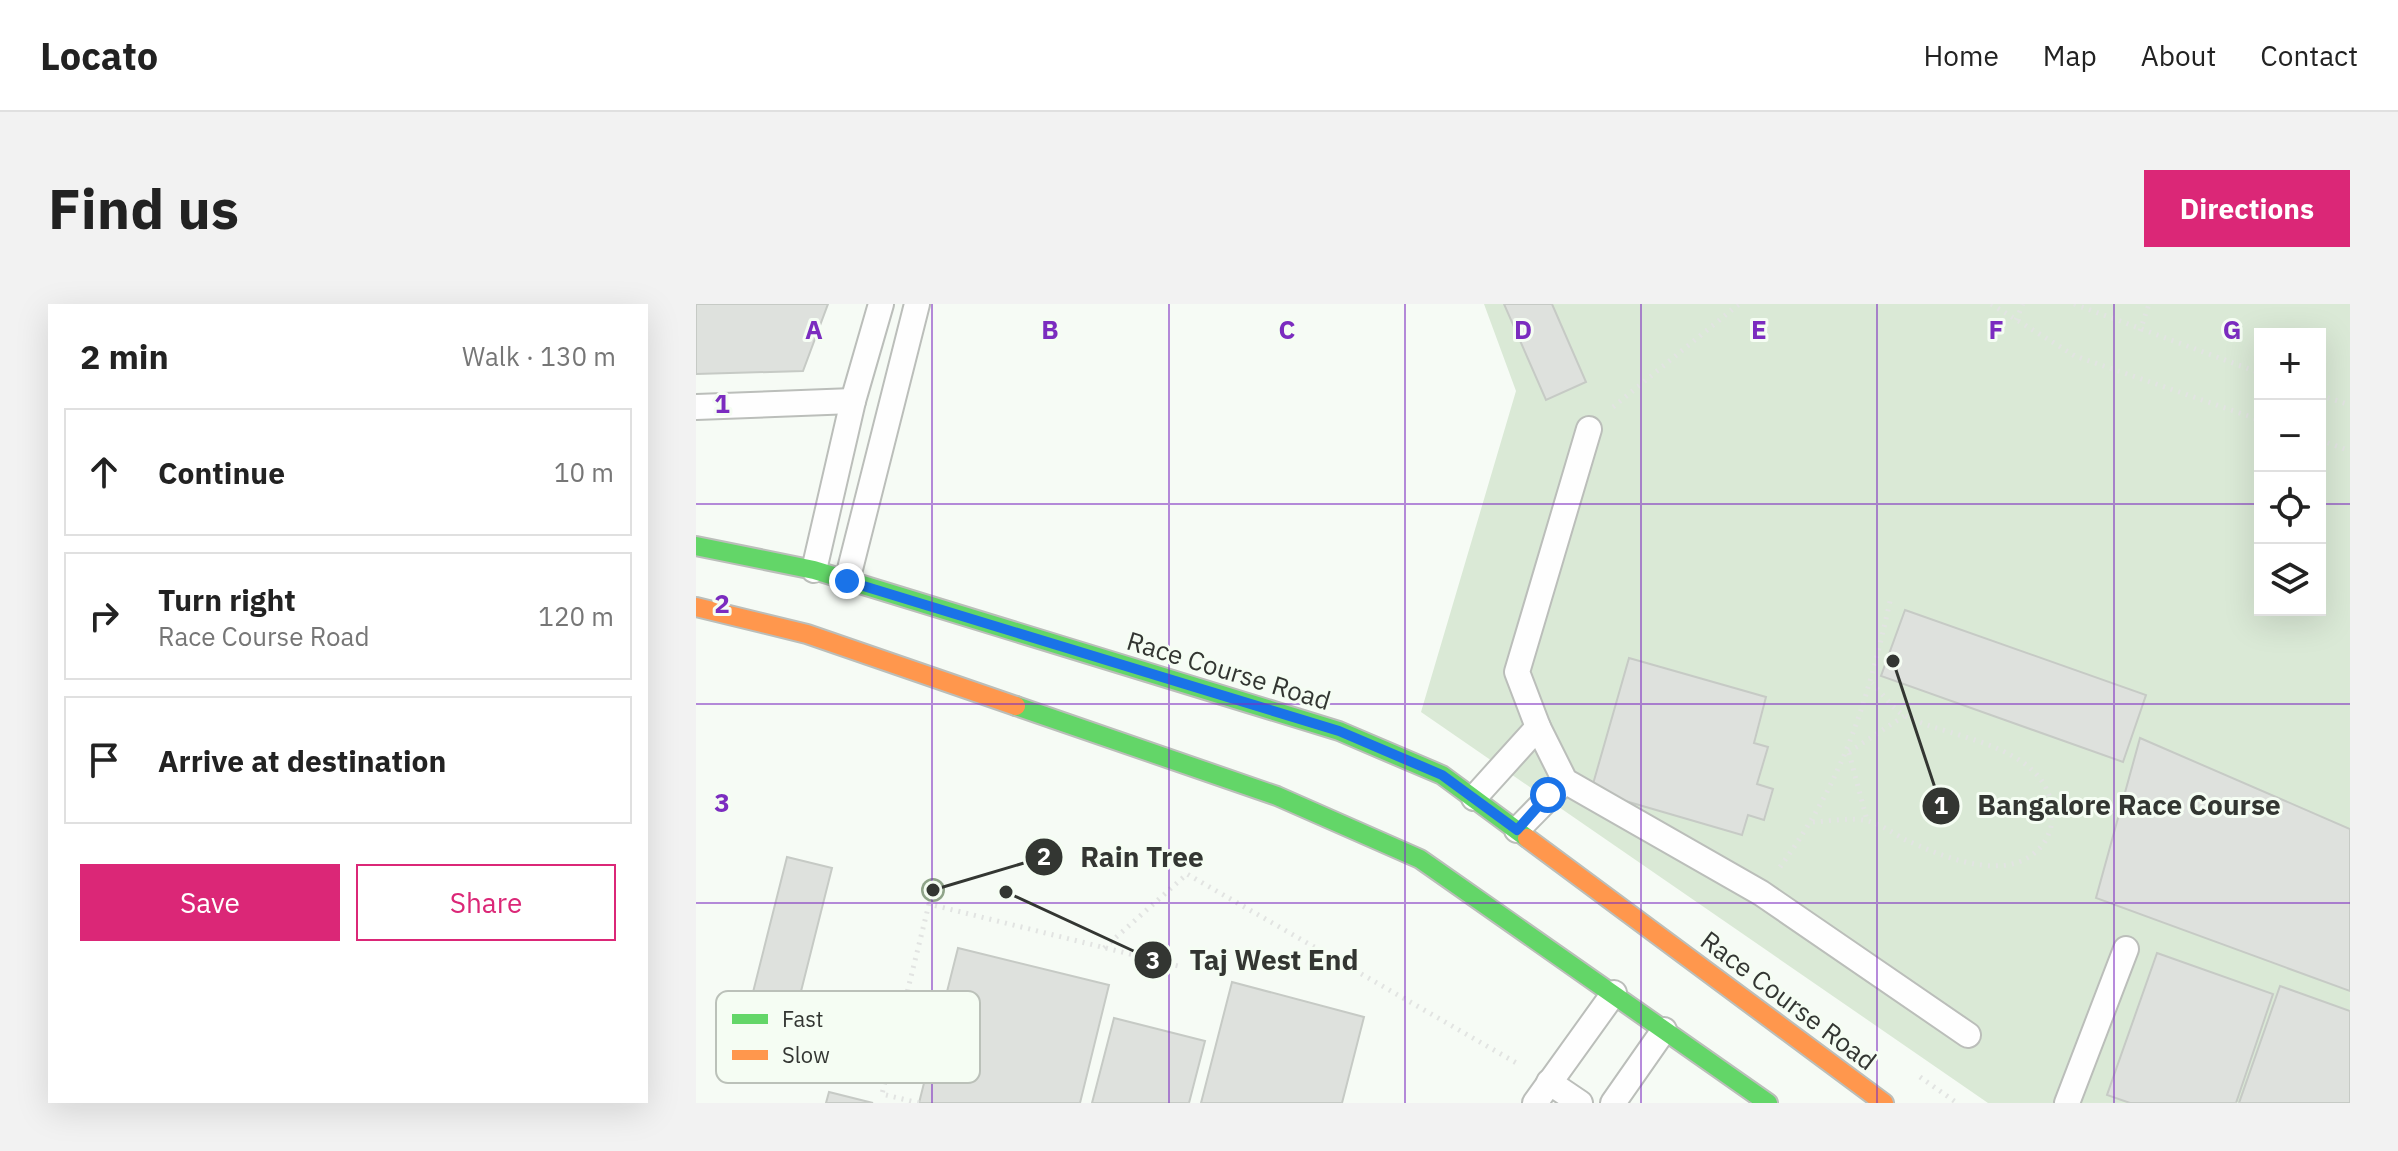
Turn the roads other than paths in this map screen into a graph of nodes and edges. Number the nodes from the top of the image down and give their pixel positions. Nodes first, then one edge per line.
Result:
1 (881, 304) edge
2 (917, 304) edge
3 (853, 401) junction
4 (696, 407) edge
5 (1589, 429) road end
6 (696, 546) edge
7 (814, 570) junction
8 (847, 581) junction
9 (696, 607) edge
10 (1538, 727) junction
11 (1565, 781) junction
12 (1474, 798) junction
13 (1517, 830) junction
14 (2126, 949) dead end
15 (1614, 993) junction
16 (1664, 1030) junction
17 (1968, 1035) dead end
18 (1549, 1082) junction
19 (1535, 1103) edge
20 (1580, 1103) edge
21 (1613, 1103) edge
22 (1768, 1103) edge
23 (1884, 1103) edge
24 (2067, 1103) edge

1 - 3 lane
2 - 8 lane
3 - 4 lane
3 - 7 lane
5 - 10 lane
6 - 7 main road, Race Course Road
7 - 8 main road, Race Course Road
8 - 12 main road, Race Course Road
9 - 15 main road
10 - 11 lane
10 - 12 lane
11 - 13 lane
11 - 17 lane
12 - 13 main road, Race Course Road
13 - 23 main road, Race Course Road
14 - 24 lane
15 - 16 main road
15 - 18 lane
16 - 21 lane
16 - 22 main road
18 - 19 lane
18 - 20 lane

